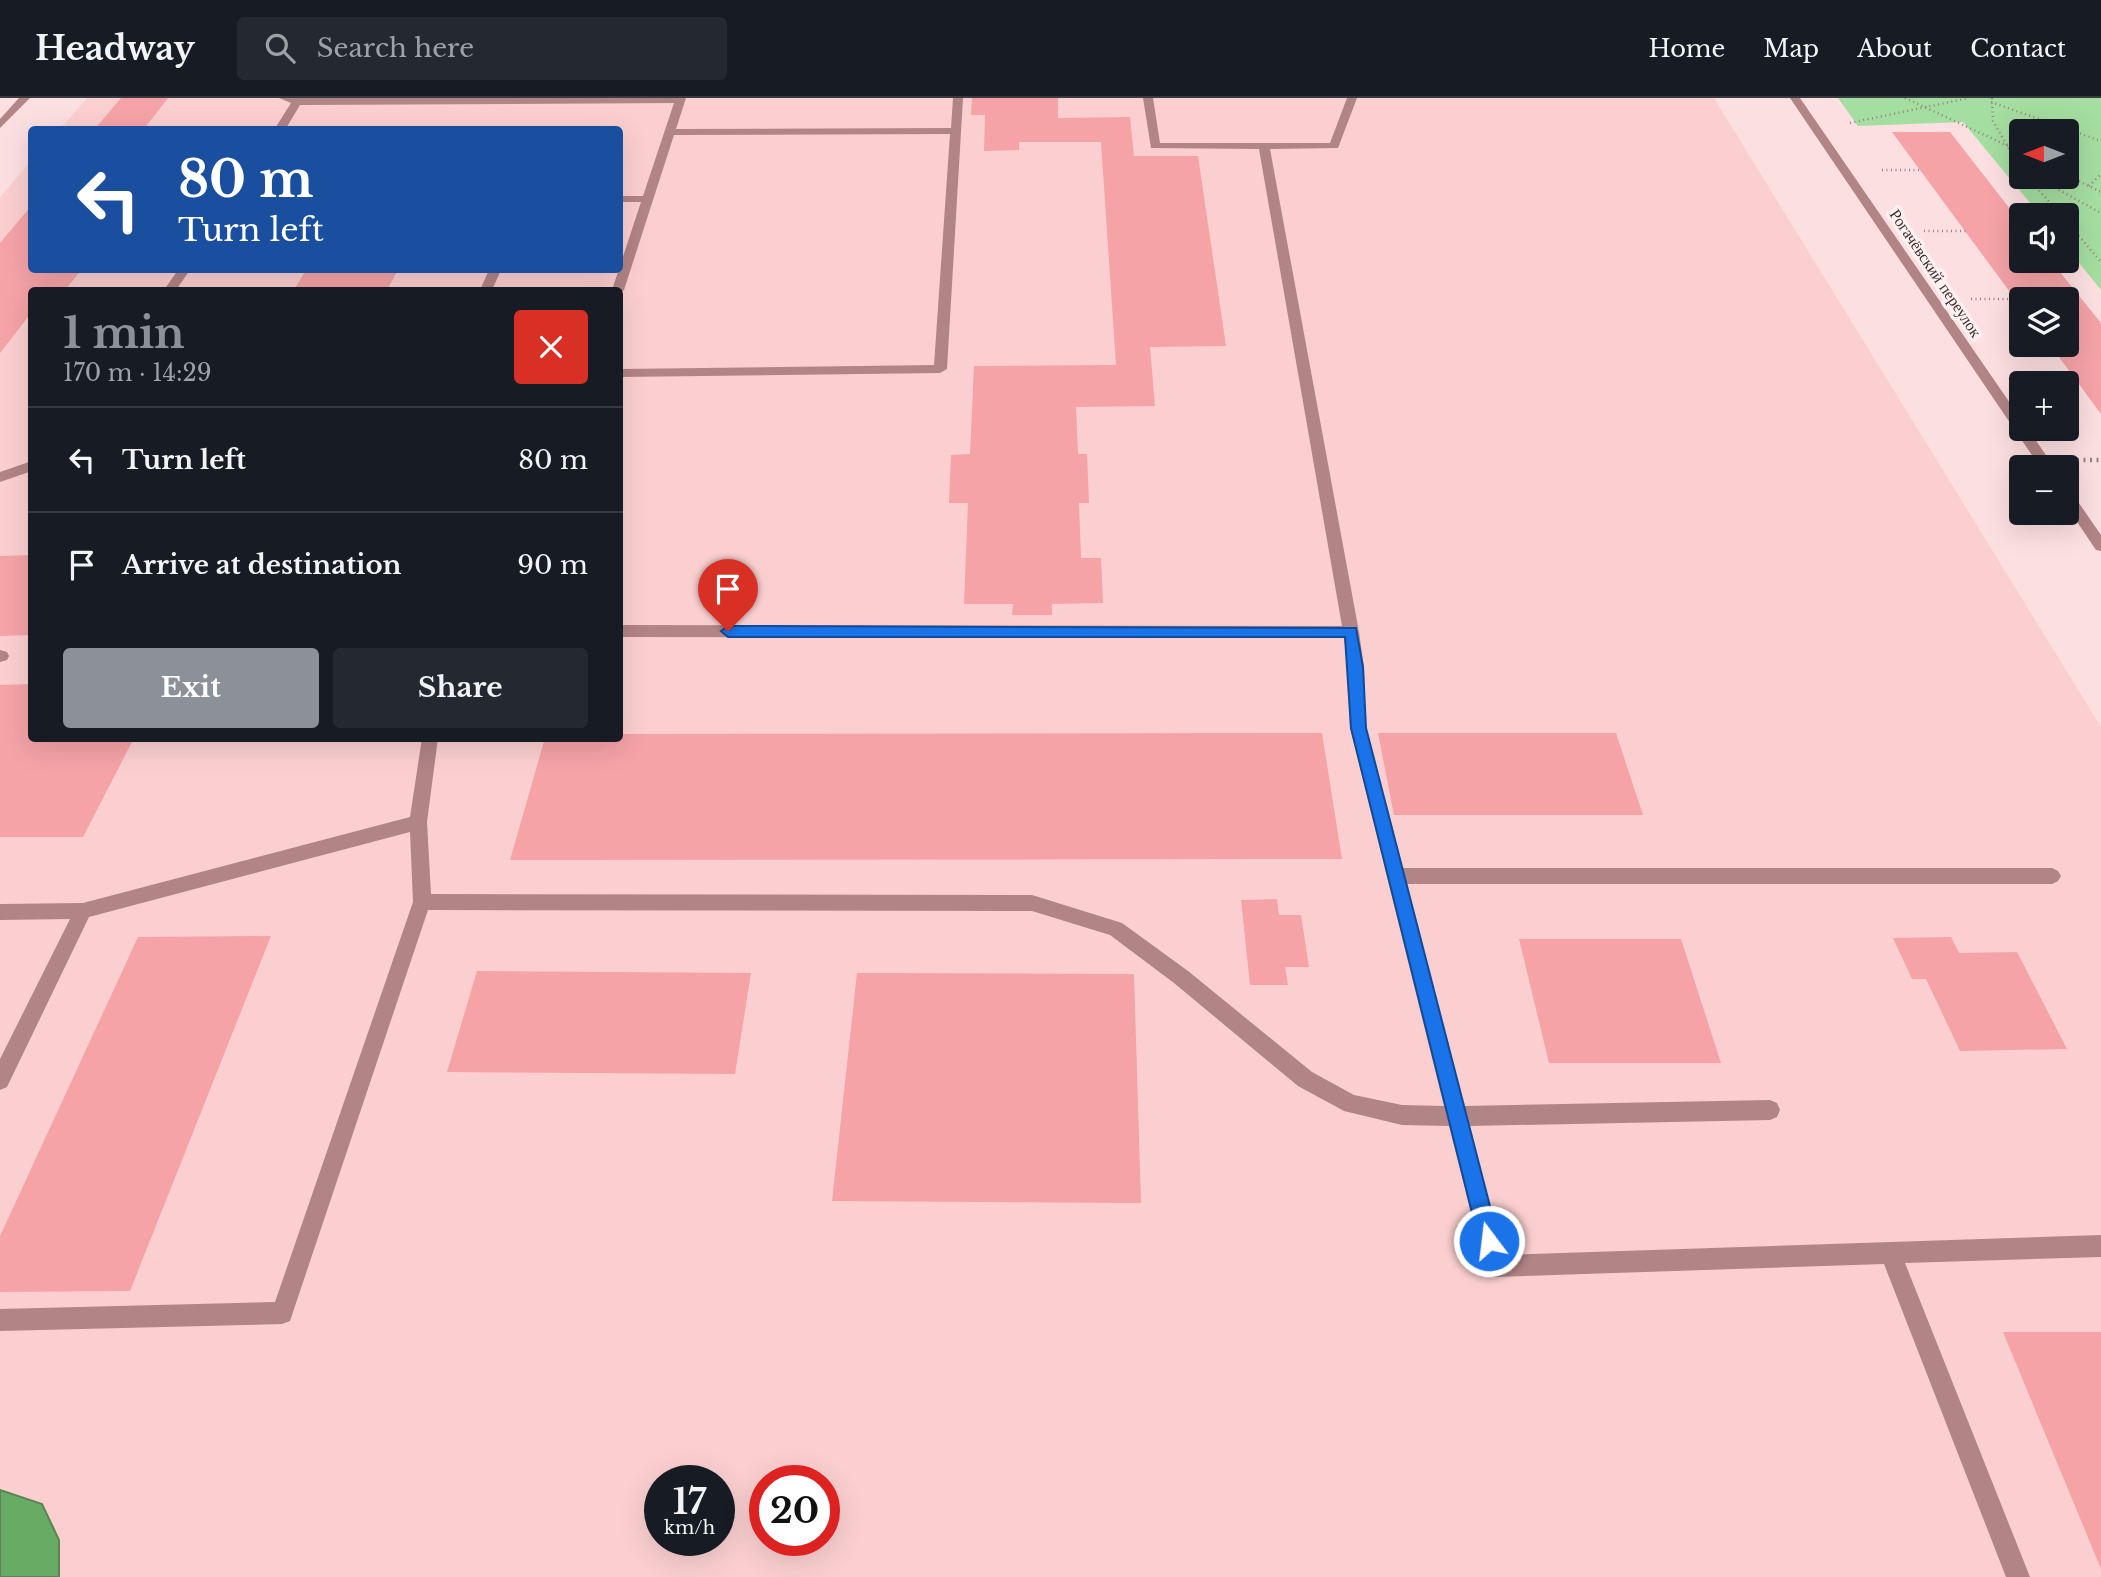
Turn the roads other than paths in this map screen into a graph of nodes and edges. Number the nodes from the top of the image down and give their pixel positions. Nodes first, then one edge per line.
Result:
1 (25, 98) edge
2 (284, 98) edge
3 (958, 98) edge
4 (1148, 98) edge
5 (1352, 98) edge
6 (1795, 98) edge
7 (681, 99) edge
8 (297, 102) junction
9 (0, 125) edge
10 (282, 126) edge
11 (956, 131) junction
12 (670, 132) junction
13 (1264, 146) junction
14 (648, 199) junction
15 (623, 200) edge
16 (619, 287) edge
17 (623, 373) edge
18 (2040, 455) edge
19 (28, 467) edge
20 (0, 477) edge
21 (2079, 514) edge
22 (2101, 546) edge
23 (623, 631) edge
24 (1351, 632) junction
25 (429, 742) edge
26 (418, 822) junction
27 (1397, 876) junction
28 (2052, 876) dead end
29 (422, 902) junction
30 (83, 911) junction
31 (0, 912) edge
32 (0, 1080) edge
33 (1770, 1110) dead end
34 (1457, 1116) junction
35 (2101, 1246) edge
36 (1890, 1253) junction
37 (0, 1320) edge
38 (2018, 1577) edge

1 - 9 street
2 - 8 street
3 - 11 street
4 - 13 street
5 - 13 street
6 - 18 street, Рогачёвский переулок
7 - 8 street
7 - 12 street
8 - 10 street
11 - 12 street
11 - 17 street
12 - 14 street
13 - 24 street
14 - 15 street
14 - 16 street
19 - 20 street
21 - 22 street
23 - 24 street
24 - 27 street
25 - 26 street
26 - 29 street
26 - 30 street
27 - 28 street
27 - 34 street
29 - 34 street
29 - 37 street
30 - 31 street
30 - 32 street
33 - 34 street
34 - 36 street
35 - 36 street
36 - 38 street

